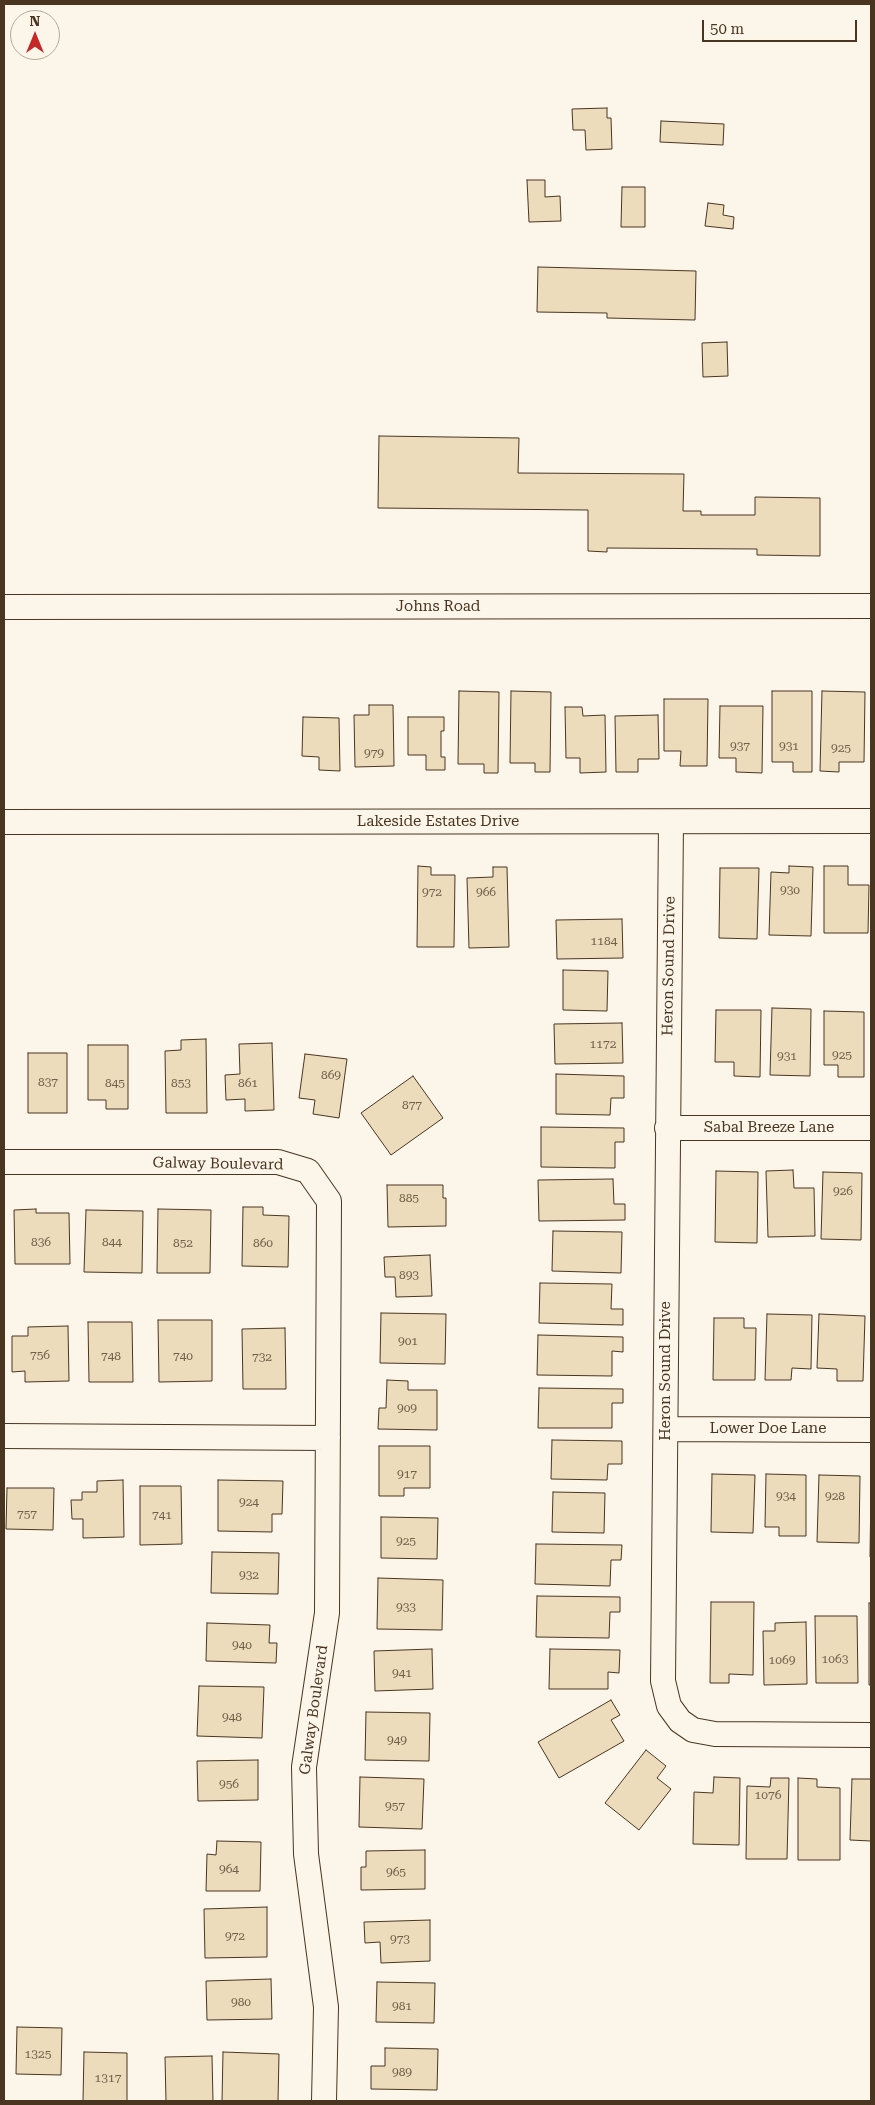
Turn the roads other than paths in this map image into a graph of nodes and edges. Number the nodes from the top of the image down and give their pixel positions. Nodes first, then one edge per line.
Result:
1 (871, 606) edge
2 (4, 607) edge
3 (871, 821) edge
4 (4, 822) edge
5 (671, 822) junction
6 (667, 1128) junction
7 (871, 1128) edge
8 (4, 1162) edge
9 (666, 1429) junction
10 (871, 1430) edge
11 (4, 1436) edge
12 (328, 1438) junction
13 (871, 1735) edge
14 (324, 2101) edge

1 - 2 street, Johns Road
3 - 5 street, Lakeside Estates Drive
4 - 5 street, Lakeside Estates Drive
5 - 6 street, Heron Sound Drive
6 - 7 street, Sabal Breeze Lane
6 - 9 street, Heron Sound Drive
8 - 12 street, Galway Boulevard
9 - 10 street, Lower Doe Lane
9 - 13 street, Heron Sound Drive
11 - 12 street
12 - 14 street, Galway Boulevard

